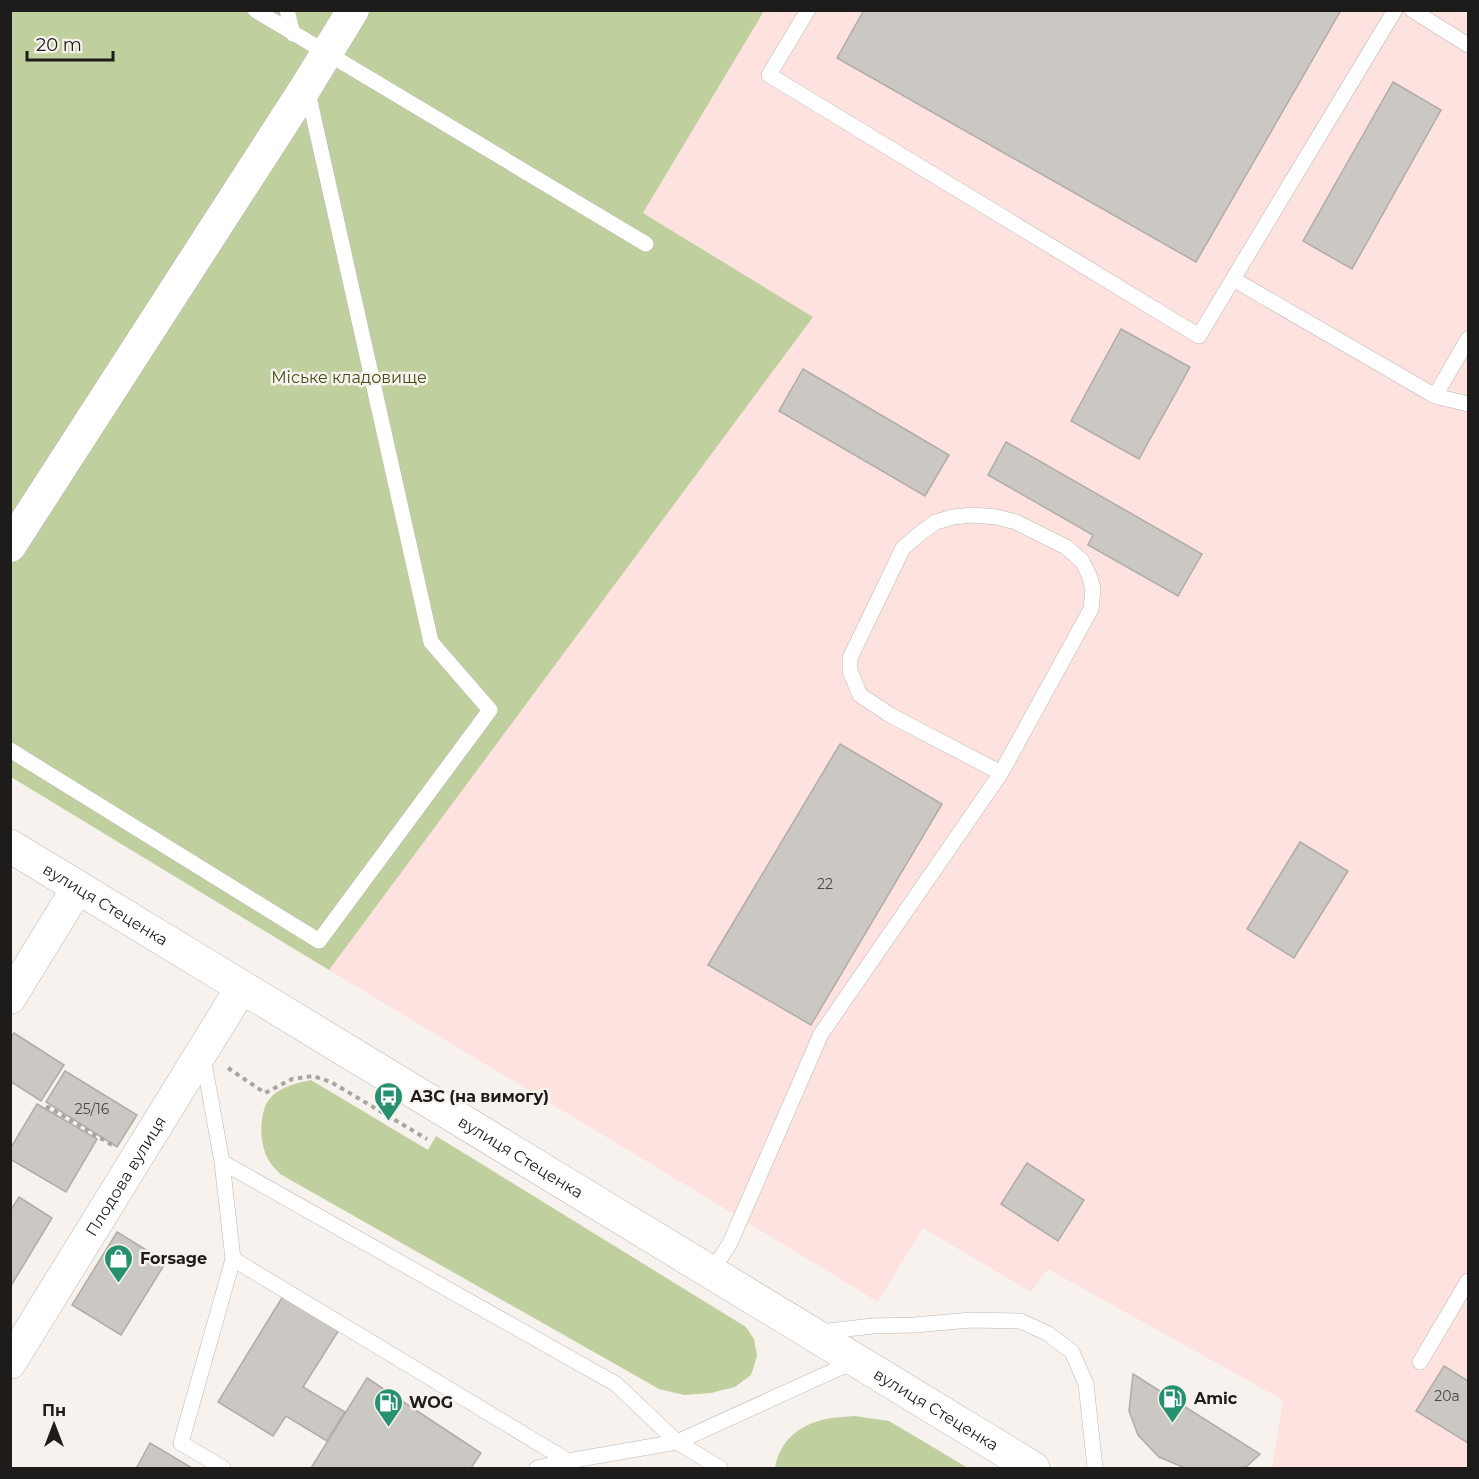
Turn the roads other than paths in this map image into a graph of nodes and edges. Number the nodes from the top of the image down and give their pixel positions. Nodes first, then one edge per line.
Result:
1 (255, 10) edge
2 (287, 10) edge
3 (353, 10) edge
4 (808, 10) edge
5 (1395, 10) edge
6 (1412, 10) edge
7 (292, 34) junction
8 (1468, 45) edge
9 (326, 54) junction
10 (306, 87) junction
11 (646, 244) dead end
12 (1233, 279) junction
13 (1468, 339) edge
14 (1435, 396) junction
15 (1468, 404) edge
16 (10, 546) edge
17 (10, 750) edge
18 (1001, 773) junction
19 (10, 846) edge
20 (78, 887) junction
21 (242, 987) junction
22 (10, 998) edge
23 (202, 1051) junction
24 (222, 1162) junction
25 (233, 1259) junction
26 (711, 1273) junction
27 (1468, 1281) edge
28 (810, 1334) junction
29 (855, 1361) junction
30 (1420, 1362) dead end
31 (10, 1363) edge
32 (677, 1442) junction
33 (568, 1461) junction
34 (223, 1468) edge
35 (537, 1468) edge
36 (720, 1468) edge
37 (1033, 1468) edge
38 (1095, 1468) edge

1 - 7 lane
2 - 7 lane
3 - 9 street
4 - 12 lane
5 - 12 lane
6 - 8 lane
7 - 9 lane
9 - 10 street
9 - 11 lane
10 - 16 street
10 - 17 lane
12 - 14 lane
13 - 14 lane
14 - 15 lane
18 - 18 lane
18 - 26 lane
19 - 20 main road, вулиця Стеценка
20 - 21 main road, вулиця Стеценка
20 - 22 street
21 - 23 street, Плодова вулиця
21 - 26 main road, вулиця Стеценка
23 - 24 lane
23 - 31 street, Плодова вулиця
24 - 25 lane
24 - 32 lane
25 - 33 lane
25 - 34 lane
26 - 28 main road, вулиця Стеценка
27 - 30 lane
28 - 29 main road, вулиця Стеценка
28 - 38 lane
29 - 32 lane
29 - 37 main road, вулиця Стеценка
32 - 33 lane
32 - 36 lane
33 - 35 lane

